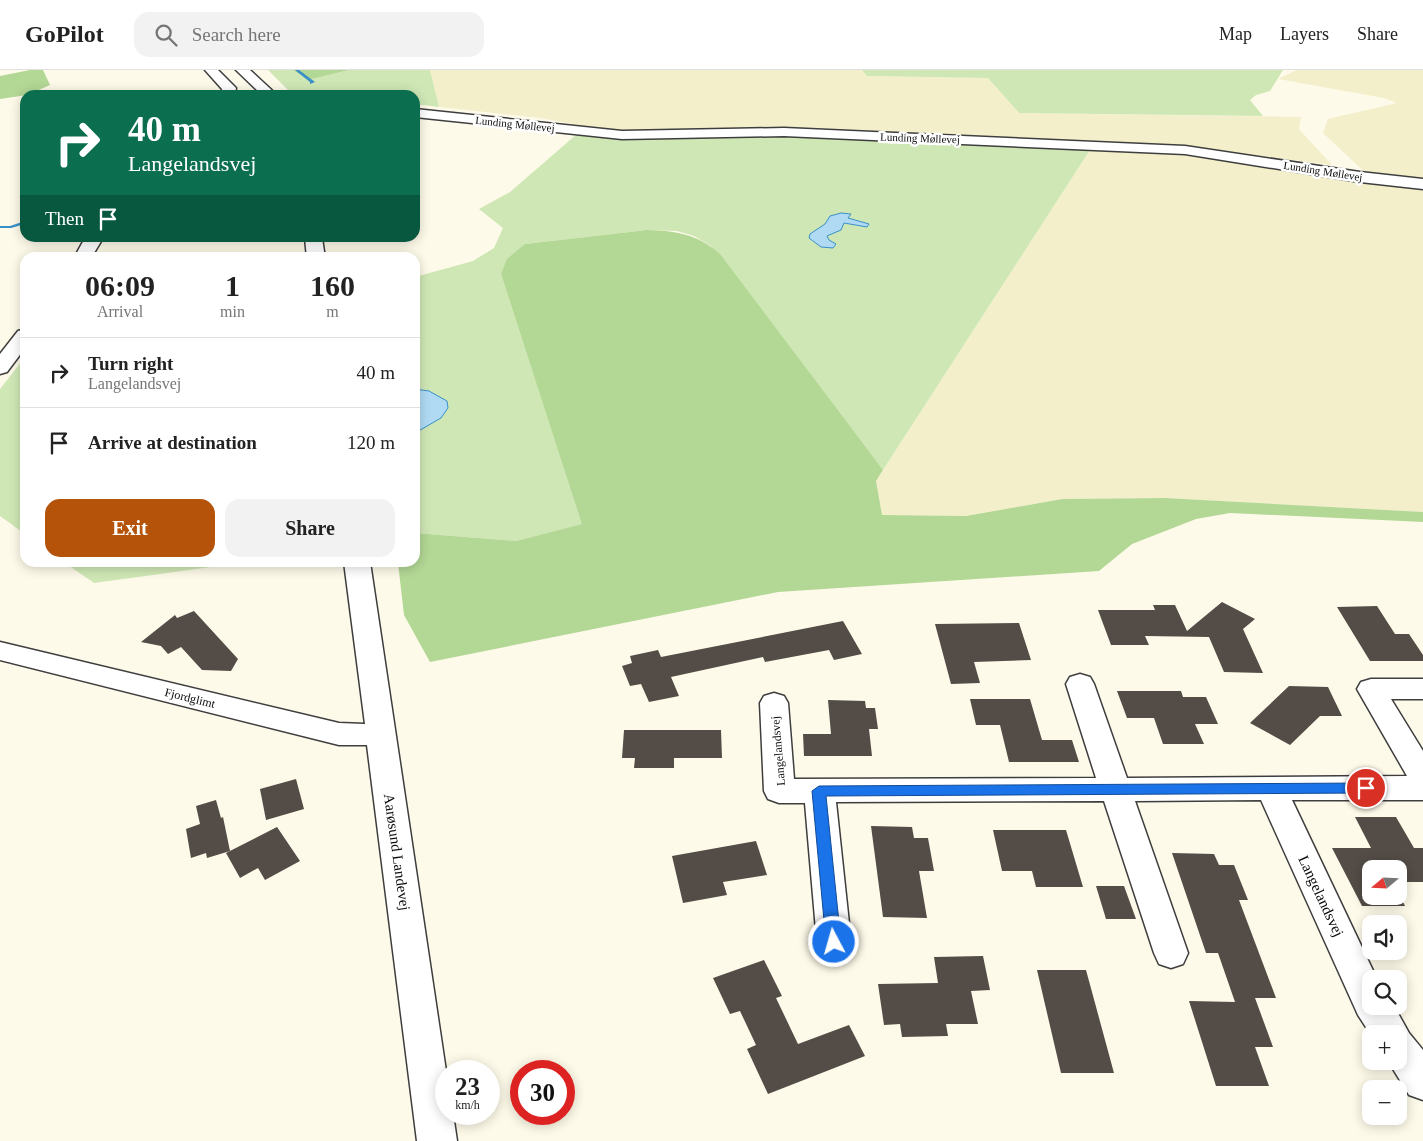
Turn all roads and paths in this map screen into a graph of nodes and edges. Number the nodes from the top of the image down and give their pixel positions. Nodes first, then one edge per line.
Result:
1 (212, 70) edge
2 (242, 70) edge
3 (229, 90) edge
4 (264, 90) edge
5 (420, 114) edge
6 (1423, 184) edge
7 (20, 342) edge
8 (0, 368) edge
9 (358, 567) edge
10 (0, 651) edge
11 (1080, 684) dead end
12 (1423, 689) edge
13 (774, 703) dead end
14 (381, 735) junction
15 (1423, 777) edge
16 (1271, 788) junction
17 (1423, 788) edge
18 (1116, 789) junction
19 (819, 791) junction
20 (834, 942) dead end
21 (1171, 953) dead end
22 (1362, 984) edge
23 (1407, 1058) edge
24 (1423, 1082) edge
25 (437, 1141) edge

1 - 3 street
2 - 4 street
5 - 6 street, Lunding Møllevej
7 - 8 street
9 - 14 street, Aarøsund Landevej
10 - 14 street, Fjordglimt
11 - 18 street
12 - 15 street
13 - 19 street, Langelandsvej
14 - 25 street, Aarøsund Landevej
16 - 17 street, Langelandsvej
16 - 18 street, Langelandsvej
16 - 22 street, Langelandsvej
18 - 19 street, Langelandsvej
18 - 21 street
19 - 20 street
23 - 24 street

